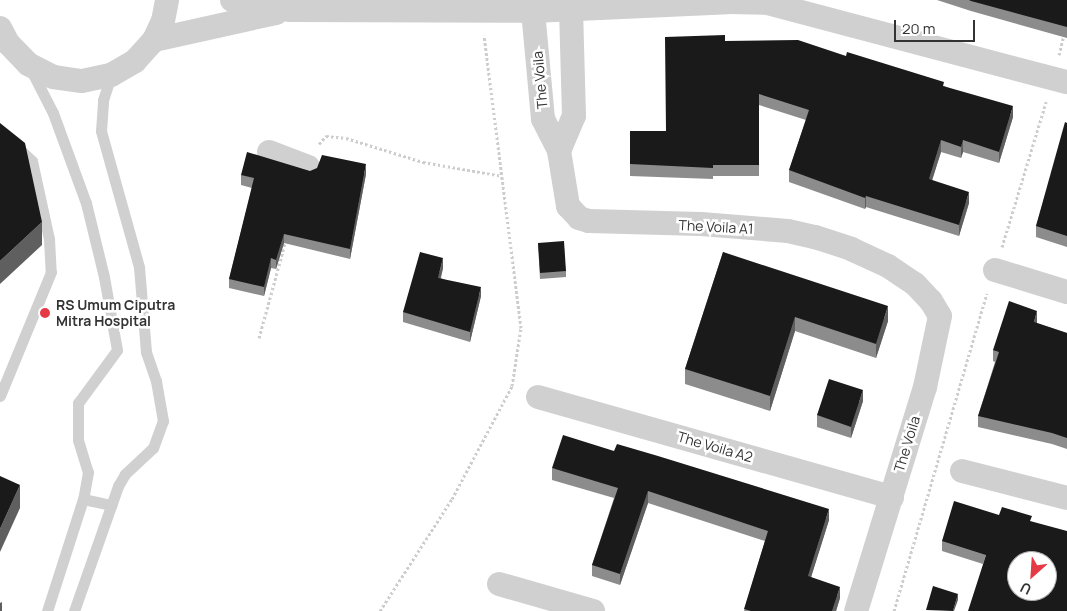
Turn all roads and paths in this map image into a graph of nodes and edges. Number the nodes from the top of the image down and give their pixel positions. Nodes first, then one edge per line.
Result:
1 (167, 0) edge
2 (232, 0) edge
3 (571, 9) junction
4 (290, 10) junction
5 (481, 10) junction
6 (534, 11) junction
7 (0, 28) edge
8 (1065, 33) edge
9 (154, 40) junction
10 (28, 64) junction
11 (111, 75) junction
12 (1060, 80) edge
13 (0, 131) edge
14 (559, 151) junction
15 (268, 152) dead end
16 (308, 167) joint
17 (502, 176) junction
18 (289, 232) edge
19 (994, 270) junction
20 (915, 284) joint
21 (1067, 292) edge
22 (259, 338) dead end
23 (0, 396) edge
24 (538, 397) dead end
25 (962, 471) dead end
26 (892, 497) junction
27 (1067, 498) edge
28 (83, 499) junction
29 (111, 505) junction
30 (499, 584) dead end
31 (47, 611) edge
32 (74, 611) edge
33 (380, 611) edge
34 (593, 611) edge
35 (856, 611) edge
36 (894, 611) edge

1 - 9 street
2 - 4 street
3 - 6 street
3 - 12 street
3 - 14 street
4 - 5 street
4 - 9 street
5 - 6 street
5 - 17 path
6 - 14 street, The Voila
7 - 10 street
8 - 12 path
9 - 11 street
10 - 11 street
10 - 28 lane
11 - 29 lane
12 - 19 path
13 - 23 lane
14 - 20 street, The Voila A1
15 - 16 street
16 - 17 path
17 - 33 path
18 - 22 path
19 - 21 street
19 - 36 path
20 - 26 street, The Voila
24 - 26 street, The Voila A2
25 - 27 street
26 - 35 street, The Voila
28 - 29 lane
28 - 31 lane
29 - 32 lane
30 - 34 street

